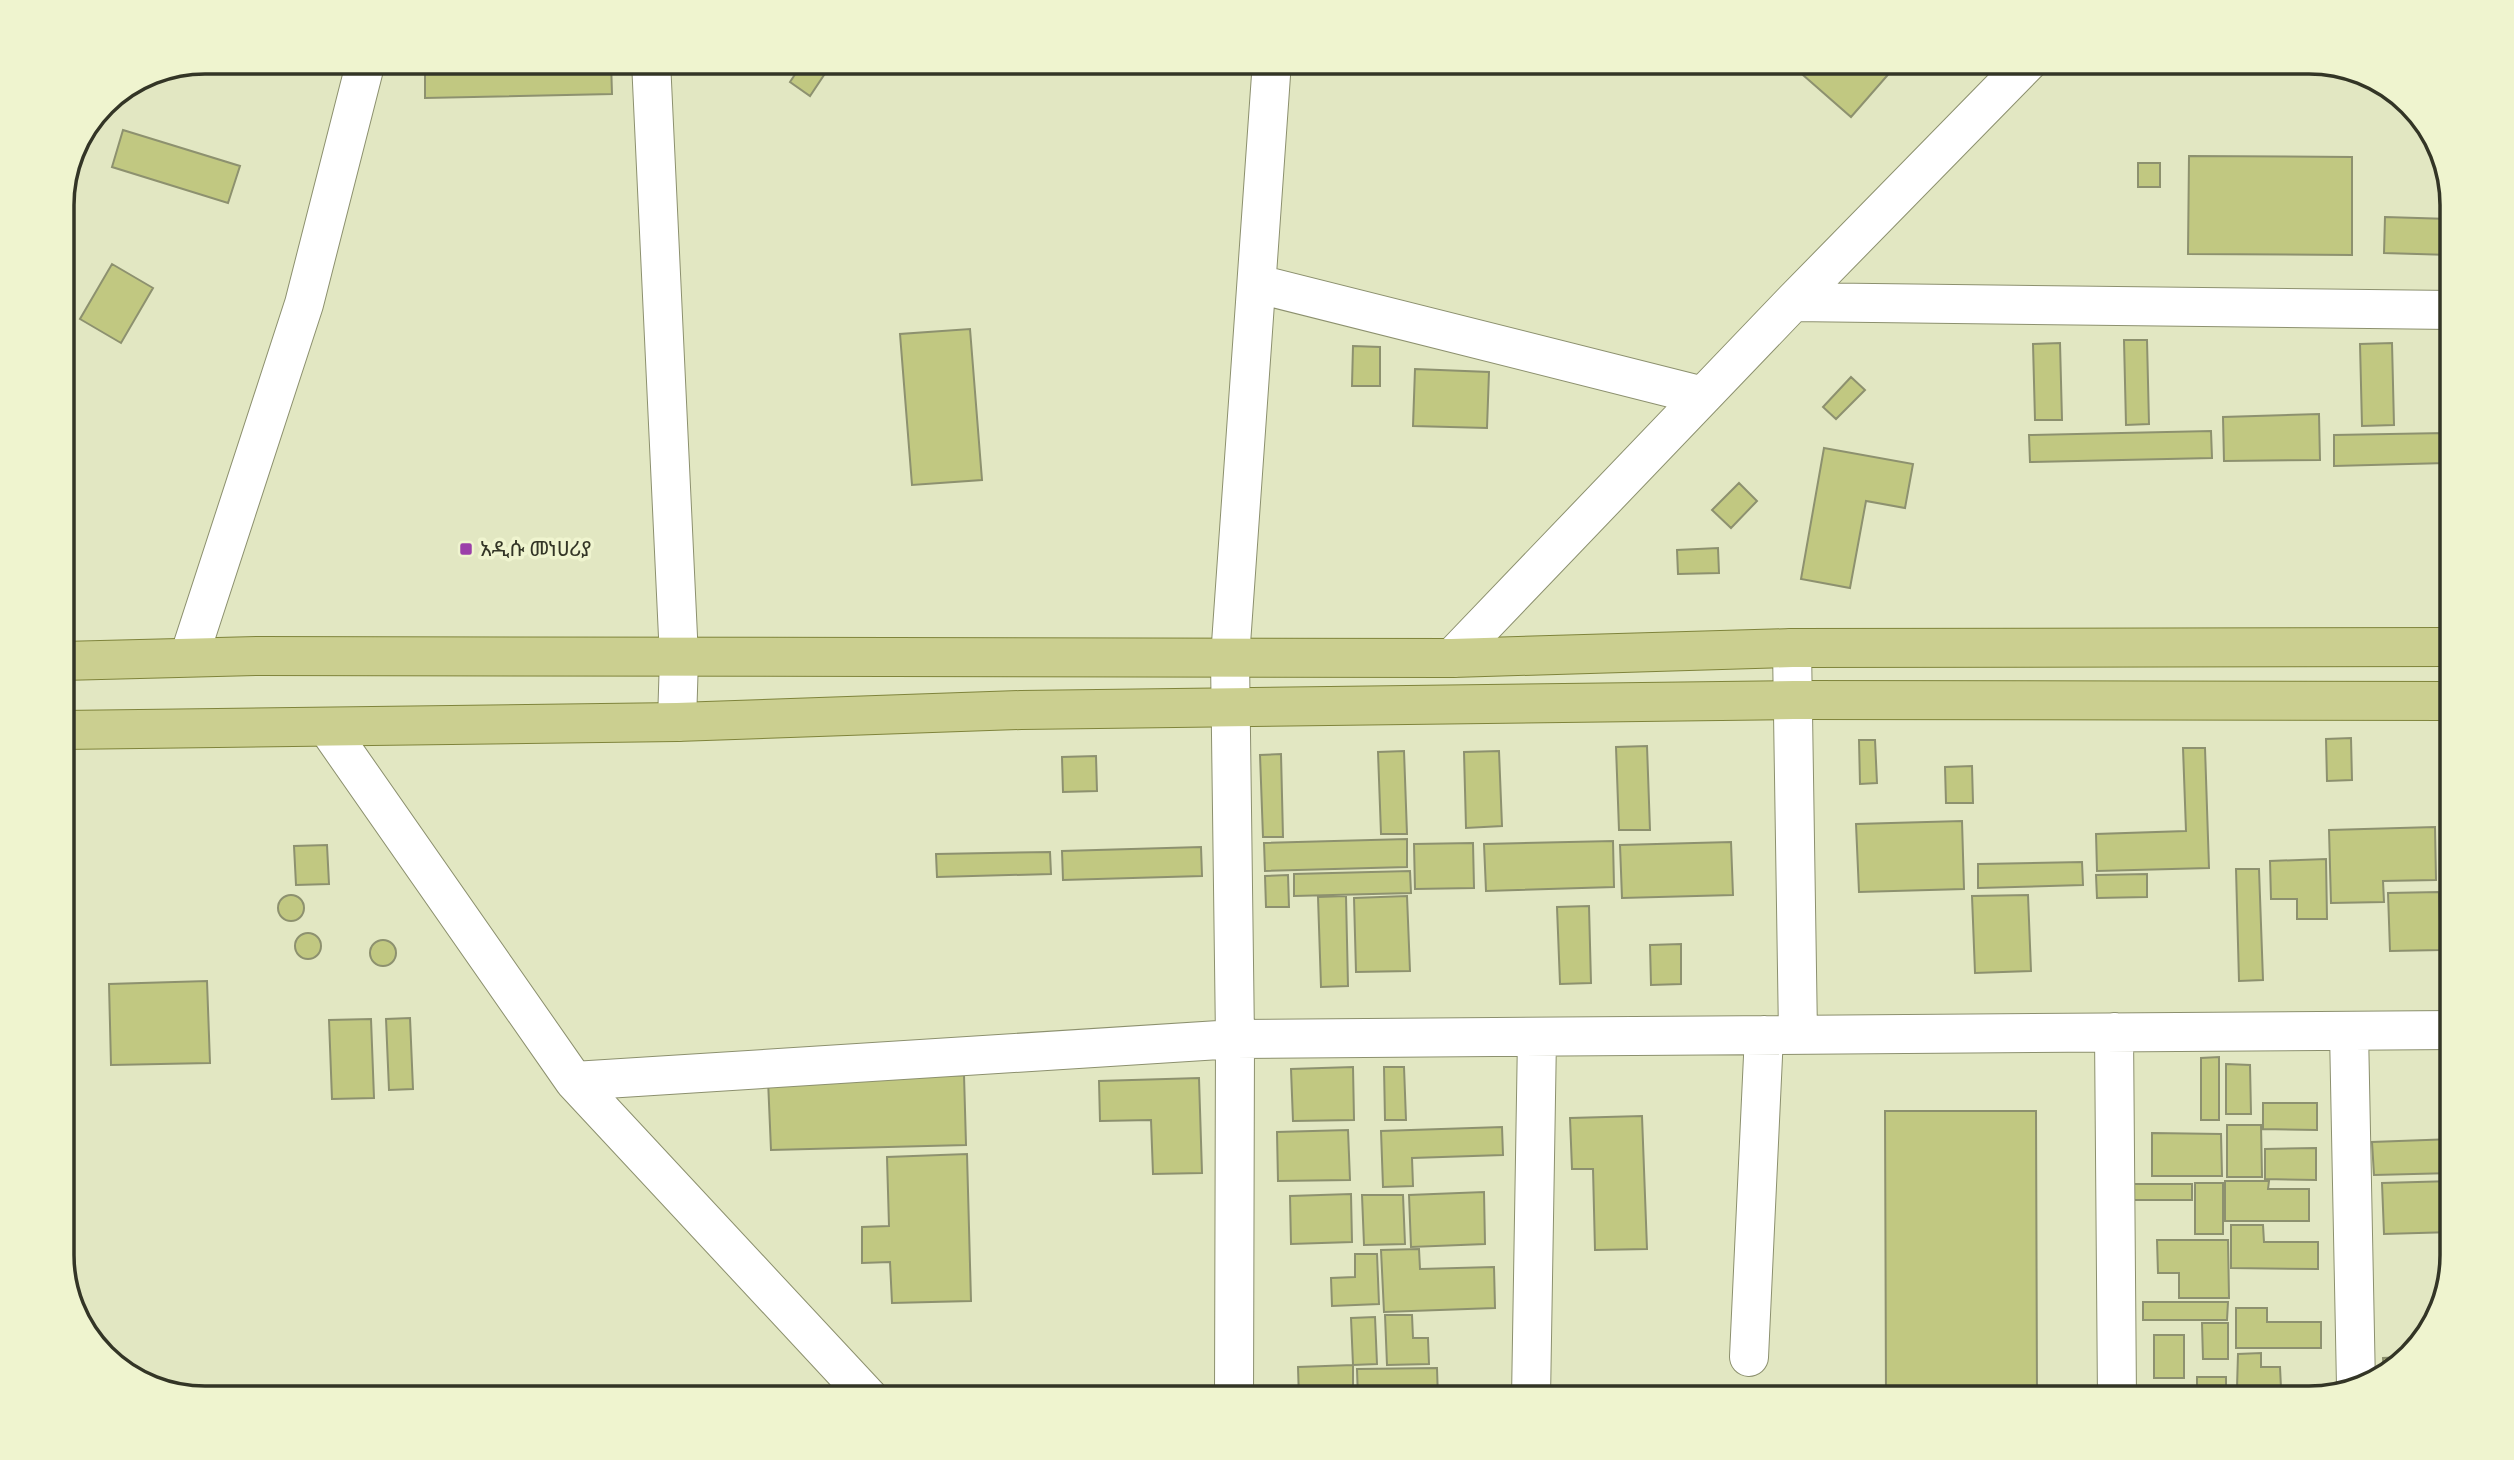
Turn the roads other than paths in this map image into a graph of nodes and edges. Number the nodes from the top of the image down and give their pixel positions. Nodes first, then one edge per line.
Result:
1 (363, 74) edge
2 (652, 74) edge
3 (1271, 74) edge
4 (2016, 74) edge
5 (1258, 284) junction
6 (1793, 302) junction
7 (2440, 310) edge
8 (1703, 396) junction
9 (2440, 647) edge
10 (1792, 648) junction
11 (189, 657) junction
12 (679, 658) junction
13 (1230, 658) junction
14 (1452, 658) junction
15 (74, 660) edge
16 (1794, 700) junction
17 (2440, 701) edge
18 (1230, 707) junction
19 (677, 722) junction
20 (327, 727) junction
21 (74, 730) edge
22 (2440, 1030) edge
23 (2349, 1031) junction
24 (2114, 1032) junction
25 (1781, 1035) junction
26 (1537, 1037) junction
27 (1235, 1039) junction
28 (574, 1081) junction
29 (1749, 1357) dead end
30 (2356, 1378) edge
31 (858, 1386) edge
32 (1234, 1386) edge
33 (1531, 1386) edge
34 (2117, 1386) edge

1 - 11 street
2 - 12 street
3 - 5 street
4 - 6 street
5 - 8 street
5 - 13 street
6 - 7 street
6 - 8 street
8 - 14 street
9 - 10 main road
10 - 14 main road
10 - 16 street
11 - 12 main road
11 - 15 main road
12 - 13 main road
12 - 19 street
13 - 14 main road
13 - 18 street
16 - 17 main road
16 - 18 main road
16 - 25 street
18 - 19 main road
18 - 27 street
19 - 20 main road
20 - 21 main road
20 - 28 street
22 - 23 street
23 - 24 street
23 - 30 street
24 - 25 street
24 - 34 street
25 - 26 street
25 - 29 street
26 - 27 street
26 - 33 street
27 - 28 street
27 - 32 street
28 - 31 street

